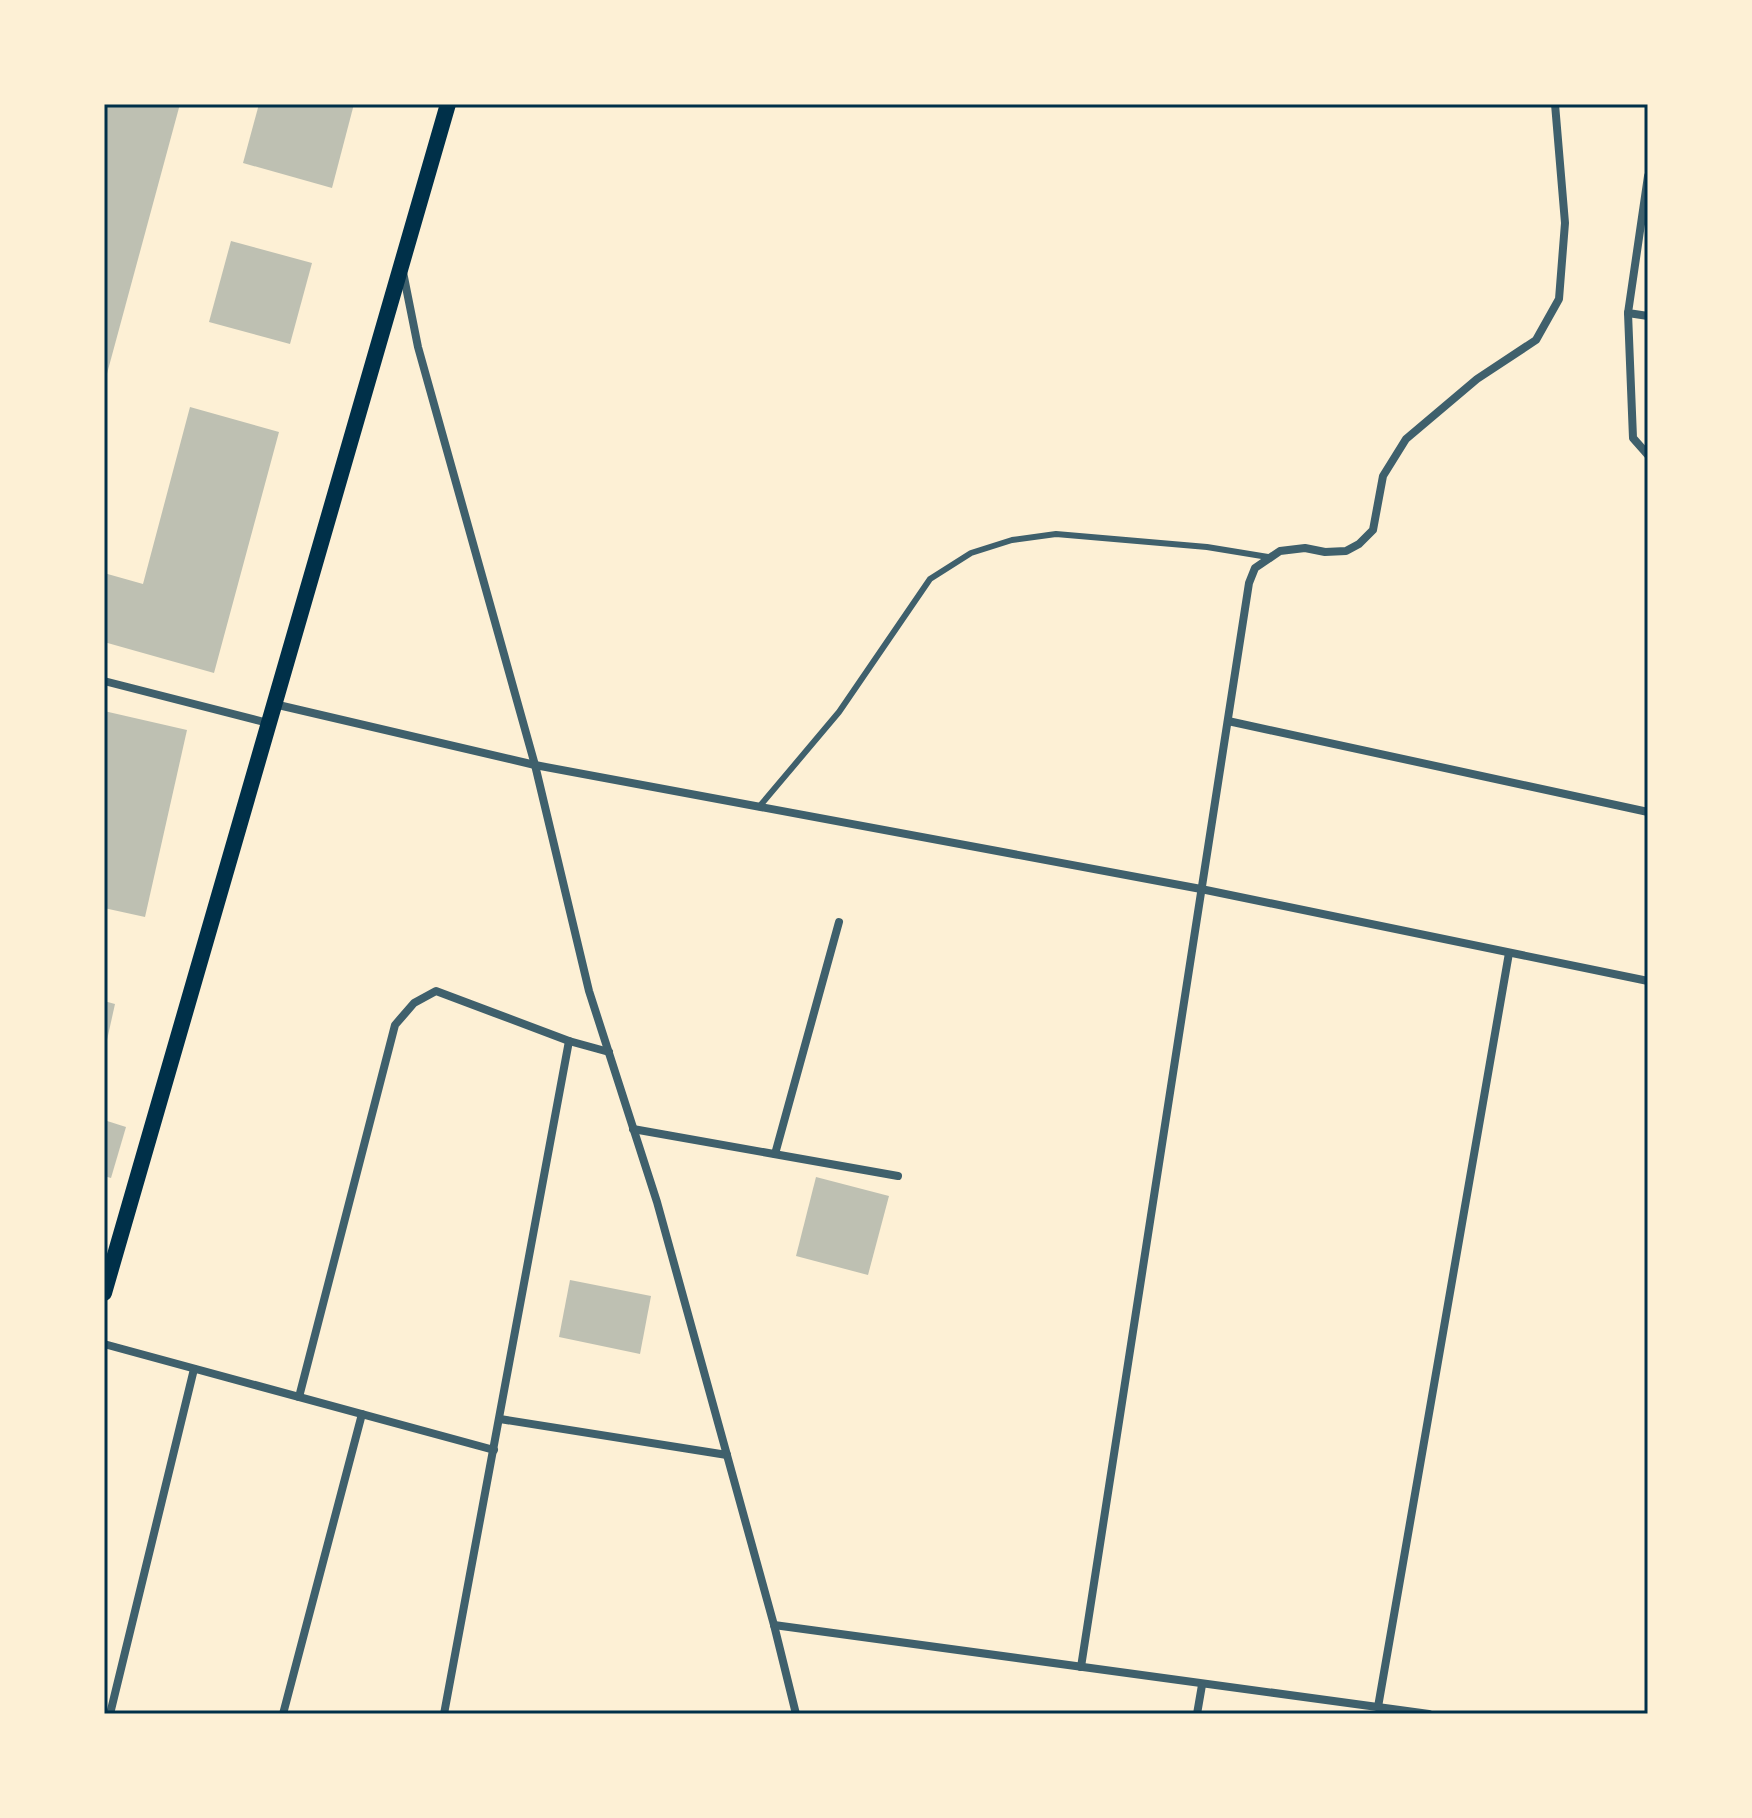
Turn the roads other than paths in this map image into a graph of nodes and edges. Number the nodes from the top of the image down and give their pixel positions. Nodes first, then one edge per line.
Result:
1 (448, 104) edge
2 (1555, 104) edge
3 (1648, 176) edge
4 (401, 265) junction
5 (1628, 313) junction
6 (1648, 316) edge
7 (1648, 454) edge
8 (1268, 557) junction
9 (104, 681) edge
10 (273, 704) junction
11 (1228, 721) junction
12 (268, 723) junction
13 (535, 765) junction
14 (759, 807) junction
15 (1648, 812) edge
16 (1201, 889) junction
17 (839, 922) dead end
18 (1509, 953) junction
19 (1648, 981) edge
20 (569, 1041) junction
21 (609, 1052) junction
22 (633, 1129) junction
23 (775, 1154) junction
24 (898, 1176) dead end
25 (104, 1293) edge
26 (104, 1344) edge
27 (194, 1369) junction
28 (299, 1397) junction
29 (362, 1414) junction
30 (500, 1419) junction
31 (494, 1450) junction
32 (727, 1455) junction
33 (774, 1625) junction
34 (1081, 1667) junction
35 (1202, 1685) junction
36 (1378, 1707) junction
37 (110, 1714) edge
38 (283, 1714) edge
39 (444, 1714) edge
40 (796, 1714) edge
41 (1197, 1714) edge
42 (1429, 1714) edge

1 - 4 main road
2 - 8 street
3 - 5 street
4 - 10 main road
4 - 13 street
5 - 6 street
5 - 7 street
8 - 11 street
8 - 14 lane
9 - 12 street
10 - 12 main road
10 - 13 street
11 - 15 street
11 - 16 street
12 - 25 main road
13 - 14 street
13 - 21 street
14 - 16 street
16 - 18 street
16 - 34 street
17 - 23 street
18 - 19 street
18 - 36 street
20 - 21 street
20 - 28 street
20 - 30 street
21 - 22 street
22 - 23 street
22 - 32 street
23 - 24 street
26 - 27 street
27 - 28 street
27 - 37 street
28 - 29 street
29 - 31 street
29 - 38 street
30 - 31 street
30 - 32 street
31 - 39 street
32 - 33 street
33 - 34 street
33 - 40 street
34 - 35 street
35 - 36 street
35 - 41 street
36 - 42 street

